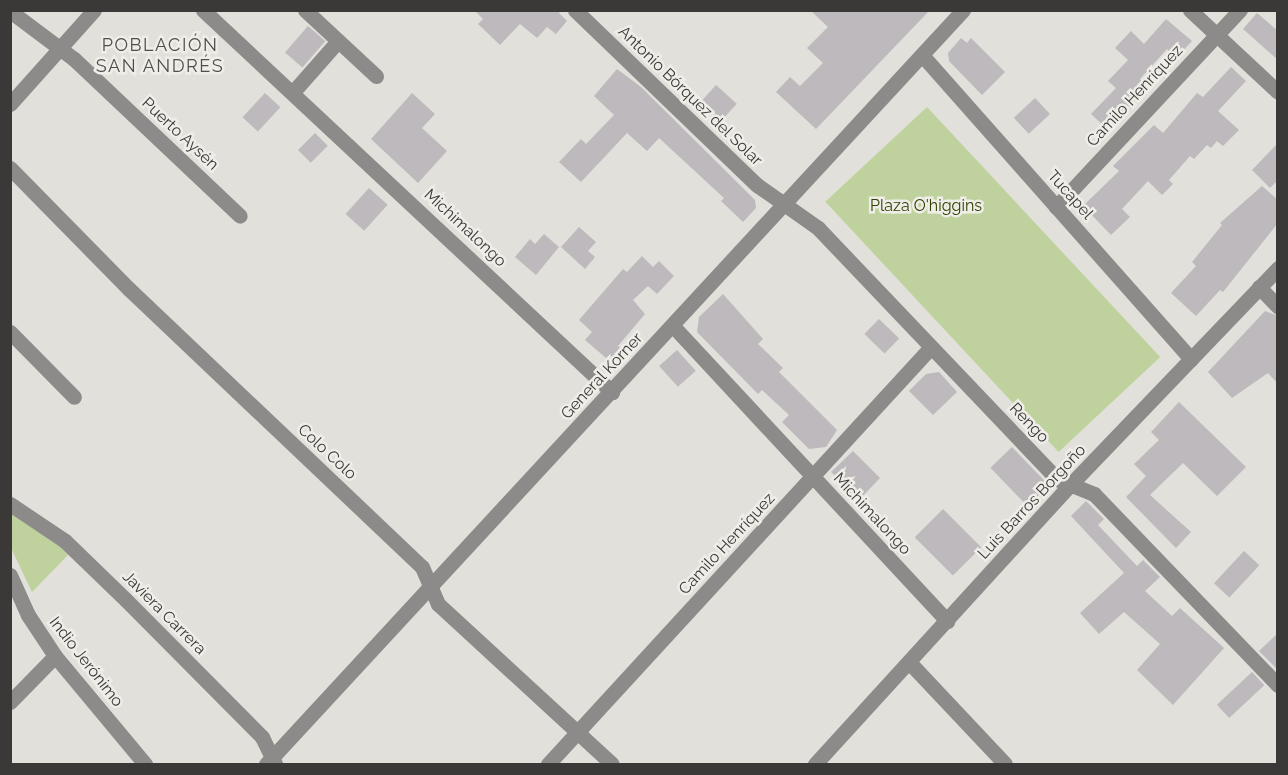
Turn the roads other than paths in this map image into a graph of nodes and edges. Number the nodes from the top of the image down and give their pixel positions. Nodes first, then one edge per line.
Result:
1 (94, 10) edge
2 (203, 10) edge
3 (305, 10) edge
4 (575, 10) edge
5 (1190, 10) edge
6 (1240, 10) edge
7 (10, 11) edge
8 (960, 12) edge
9 (1217, 36) junction
10 (338, 41) junction
11 (59, 50) junction
12 (922, 55) junction
13 (376, 76) dead end
14 (293, 92) junction
15 (1278, 92) edge
16 (10, 104) edge
17 (10, 168) edge
18 (784, 203) junction
19 (1056, 207) junction
20 (240, 216) dead end
21 (1278, 268) edge
22 (1259, 287) junction
23 (1278, 307) edge
24 (673, 326) junction
25 (10, 332) edge
26 (931, 347) junction
27 (1191, 359) junction
28 (612, 392) junction
29 (74, 397) dead end
30 (813, 477) junction
31 (1070, 485) junction
32 (10, 504) edge
33 (10, 575) edge
34 (430, 589) junction
35 (946, 621) junction
36 (54, 656) junction
37 (909, 662) junction
38 (1278, 685) edge
39 (10, 702) edge
40 (577, 733) junction
41 (271, 762) edge
42 (145, 765) edge
43 (548, 765) edge
44 (612, 765) edge
45 (815, 765) edge
46 (1005, 765) edge

1 - 11 street
2 - 14 street, Michimalongo
3 - 10 street
4 - 18 street, Antonio Bórquez del Solar
5 - 9 street
6 - 9 street, Camilo Henríquez
7 - 11 street, Puerto Aysén
8 - 12 street, General Korner
9 - 15 street
9 - 19 street, Camilo Henríquez
10 - 13 street
10 - 14 street
11 - 16 street
11 - 20 street, Puerto Aysén
12 - 18 street, General Korner
12 - 19 street, Tucapel
14 - 28 street, Michimalongo
17 - 34 street, Colo Colo
18 - 24 street, General Korner
18 - 26 street, Rengo
19 - 27 street, Tucapel
21 - 22 street, Luis Barros Borgoño
22 - 23 street
22 - 27 street, Luis Barros Borgoño
24 - 28 street, General Korner
24 - 30 street, Michimalongo
25 - 29 street
26 - 30 street, Camilo Henríquez
26 - 31 street, Rengo
27 - 31 street, Luis Barros Borgoño
28 - 34 street, General Korner
30 - 35 street, Michimalongo
30 - 40 street, Camilo Henríquez
31 - 35 street, Luis Barros Borgoño
31 - 38 street, Rengo
32 - 41 street, Javiera Carrera
33 - 36 street, Indio Jerónimo
34 - 40 street, Colo Colo
34 - 41 street, General Korner
35 - 37 street, Luis Barros Borgoño
36 - 39 street
36 - 42 street, Indio Jerónimo
37 - 45 street, Luis Barros Borgoño
37 - 46 street
40 - 43 street, Camilo Henríquez
40 - 44 street, Colo Colo

